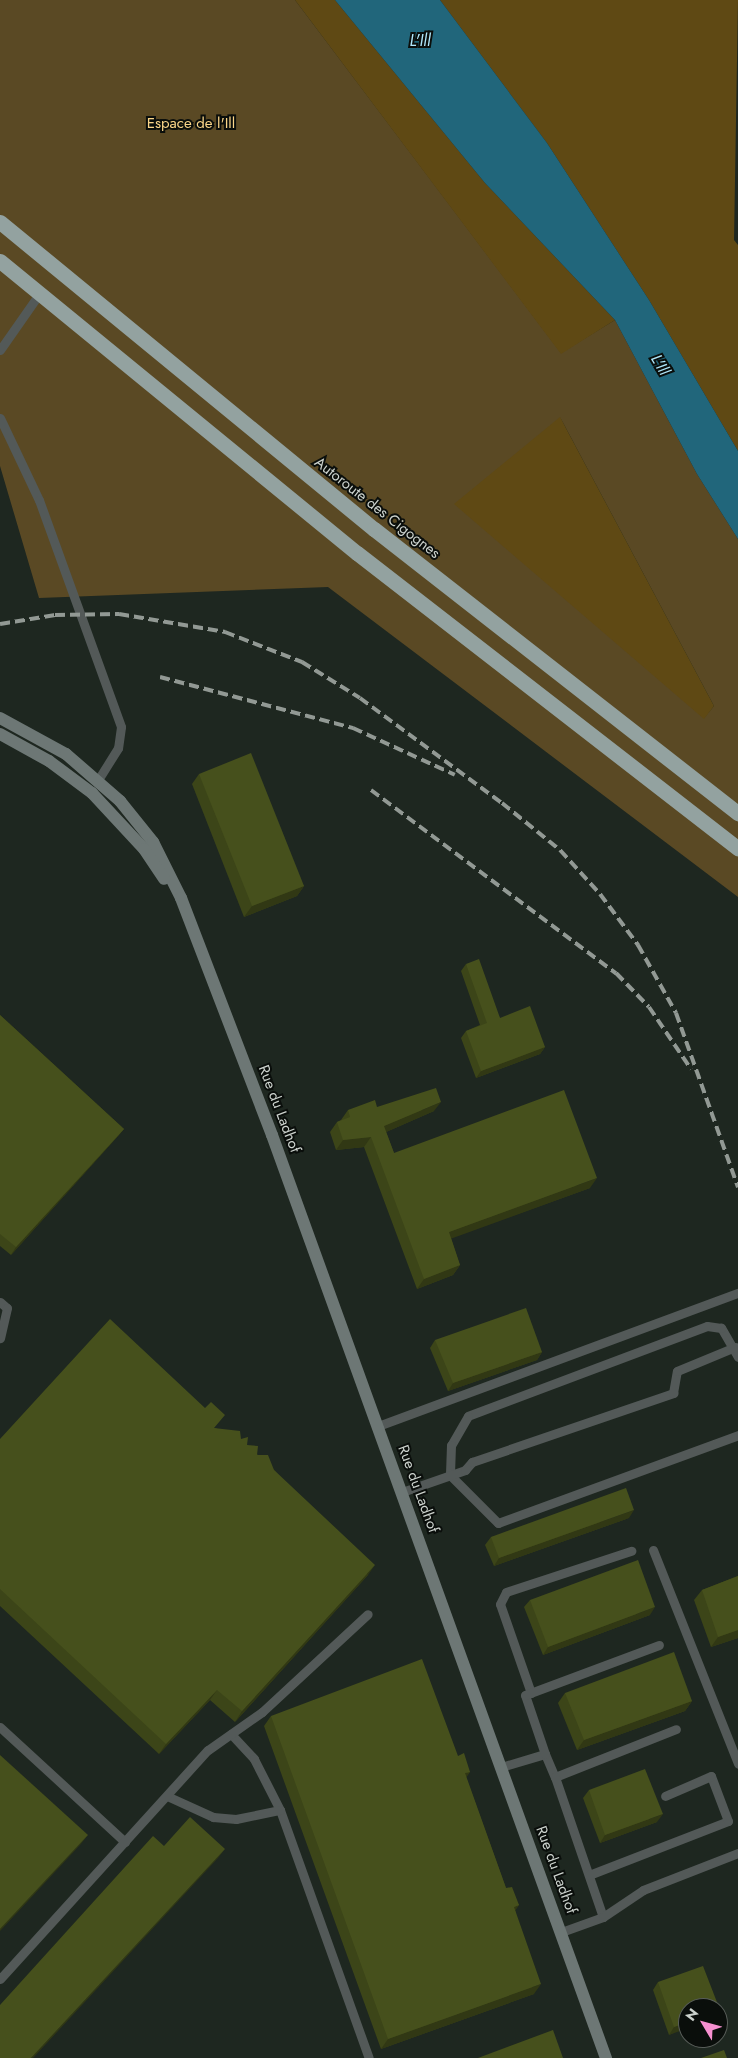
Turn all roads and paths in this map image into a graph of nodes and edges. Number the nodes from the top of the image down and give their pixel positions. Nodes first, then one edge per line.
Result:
1 (0, 222) edge
2 (0, 261) edge
3 (39, 294) junction
4 (0, 350) edge
5 (0, 418) edge
6 (0, 718) edge
7 (0, 734) edge
8 (98, 780) junction
9 (738, 813) edge
10 (738, 849) edge
11 (195, 934) junction
12 (738, 1293) edge
13 (0, 1302) edge
14 (0, 1338) edge
15 (735, 1346) junction
16 (738, 1357) edge
17 (378, 1426) junction
18 (738, 1435) edge
19 (450, 1475) junction
20 (402, 1492) junction
21 (653, 1550) dead end
22 (631, 1551) dead end
23 (368, 1614) dead end
24 (659, 1645) dead end
25 (531, 1693) junction
26 (0, 1727) edge
27 (676, 1729) dead end
28 (231, 1734) junction
29 (545, 1754) junction
30 (738, 1764) edge
31 (501, 1767) junction
32 (554, 1777) junction
33 (167, 1796) junction
34 (665, 1796) dead end
35 (280, 1810) junction
36 (125, 1842) junction
37 (738, 1853) edge
38 (589, 1875) junction
39 (603, 1916) junction
40 (561, 1932) junction
41 (0, 1979) edge
42 (368, 2058) edge
43 (606, 2058) edge

1 - 9 highway, Autoroute des Cigognes
2 - 3 highway
3 - 4 lane
3 - 10 highway
5 - 8 lane
6 - 8 main road, Rue du Ladhof
7 - 11 main road, Rue du Ladhof
8 - 11 main road, Rue du Ladhof
11 - 17 main road, Rue du Ladhof
12 - 17 lane
13 - 14 lane
15 - 16 lane
15 - 19 lane
15 - 19 lane
17 - 20 main road, Rue du Ladhof
18 - 19 lane
19 - 20 lane
20 - 31 main road, Rue du Ladhof
21 - 30 lane
22 - 25 lane
23 - 28 lane
24 - 25 lane
25 - 29 lane
26 - 36 lane
27 - 32 lane
28 - 33 lane
28 - 35 lane
29 - 31 lane
29 - 32 lane
31 - 40 main road, Rue du Ladhof
32 - 38 lane
33 - 35 lane
33 - 36 lane
34 - 38 lane
35 - 42 lane
36 - 41 lane
37 - 39 lane
38 - 39 lane
39 - 40 lane
40 - 43 main road, Rue du Ladhof

